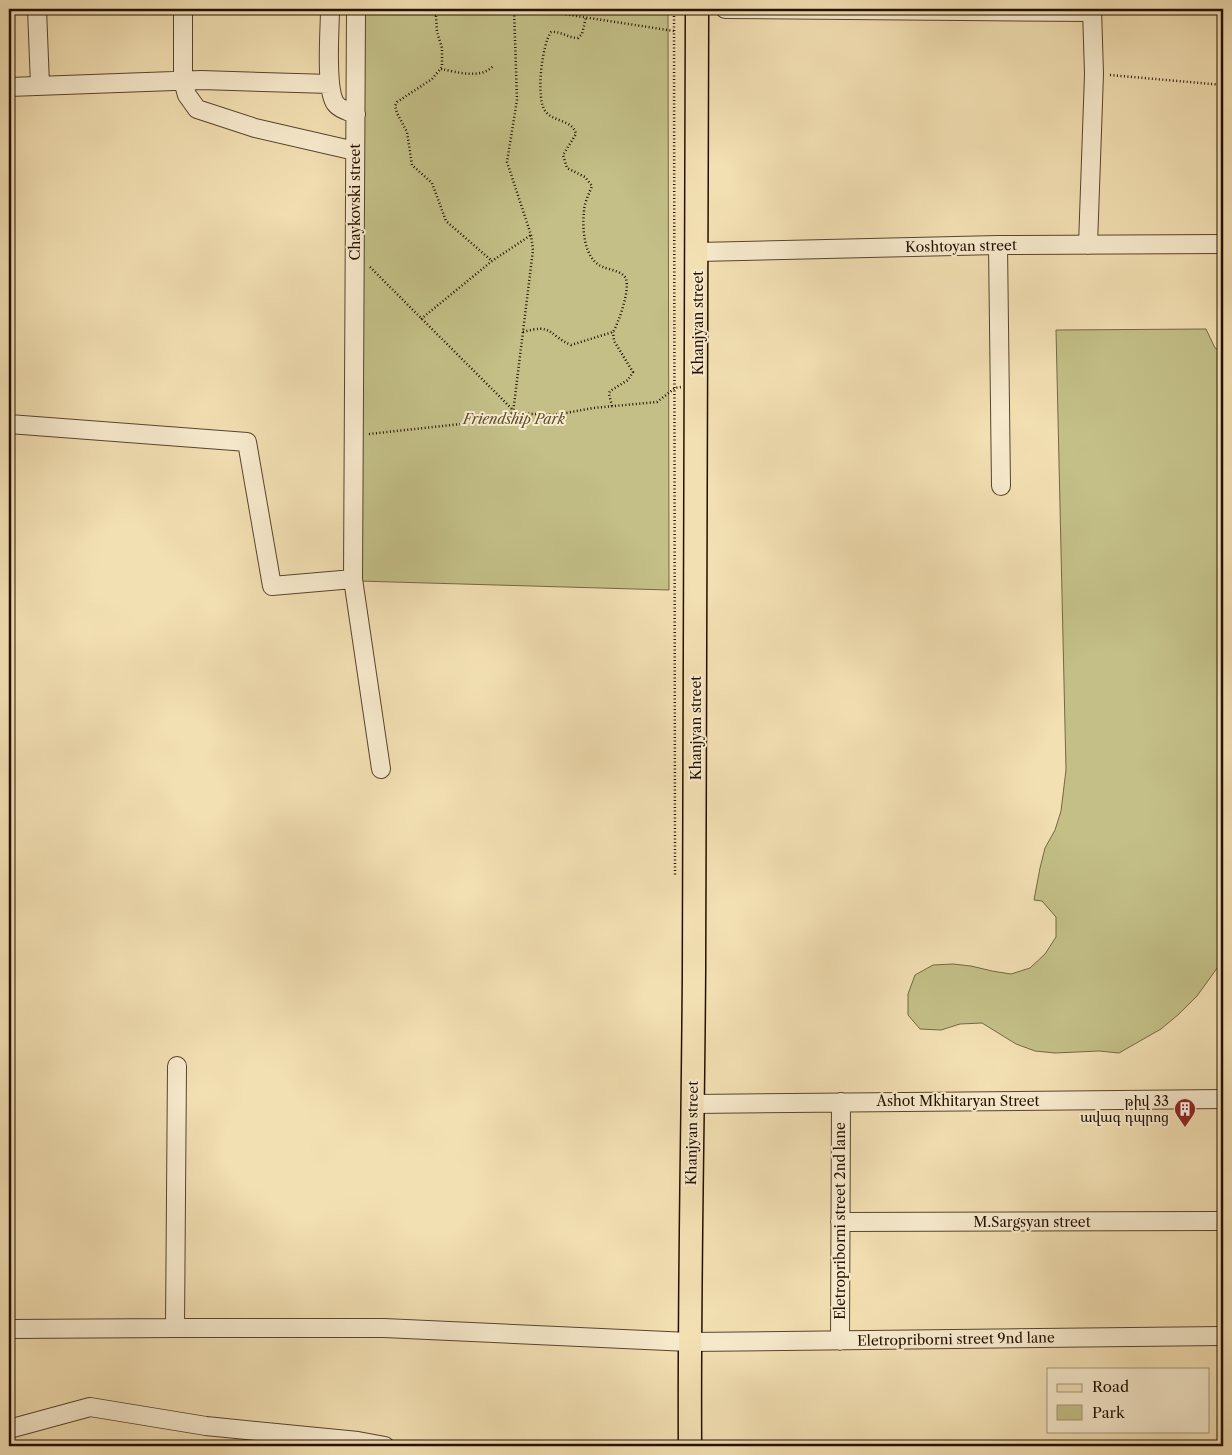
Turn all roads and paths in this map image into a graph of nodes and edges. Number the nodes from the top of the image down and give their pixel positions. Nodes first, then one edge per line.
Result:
1 (37, 9) edge
2 (182, 9) edge
3 (330, 9) edge
4 (356, 9) edge
5 (444, 9) edge
6 (514, 9) edge
7 (531, 9) edge
8 (674, 9) edge
9 (697, 9) edge
10 (724, 9) edge
11 (918, 9) edge
12 (1092, 10) edge
13 (586, 17) junction
14 (674, 31) junction
15 (494, 65) dead end
16 (441, 68) junction
17 (1094, 74) junction
18 (183, 81) junction
19 (330, 84) junction
20 (40, 85) junction
21 (1223, 85) edge
22 (9, 87) edge
23 (356, 114) junction
24 (356, 151) junction
25 (531, 235) junction
26 (1223, 244) edge
27 (998, 245) junction
28 (1088, 245) junction
29 (698, 252) junction
30 (492, 261) junction
31 (367, 264) dead end
32 (421, 318) junction
33 (523, 332) junction
34 (614, 332) junction
35 (697, 385) junction
36 (675, 388) junction
37 (612, 406) junction
38 (513, 412) junction
39 (9, 424) edge
40 (353, 436) junction
41 (1002, 486) dead end
42 (353, 579) junction
43 (381, 769) dead end
44 (675, 884) dead end
45 (178, 1066) dead end
46 (1223, 1099) edge
47 (841, 1102) junction
48 (693, 1104) junction
49 (1223, 1221) edge
50 (840, 1222) junction
51 (175, 1328) junction
52 (9, 1329) edge
53 (1223, 1336) edge
54 (840, 1341) junction
55 (689, 1342) junction
56 (9, 1429) edge
57 (385, 1446) edge
58 (690, 1446) edge

1 - 20 street
2 - 18 street
3 - 19 street
4 - 23 street, Chaykovski street
5 - 16 path
6 - 25 path
7 - 13 path
8 - 14 path
9 - 29 main road, Khanjyan street
10 - 11 street
11 - 12 street
12 - 17 street
13 - 14 path
13 - 34 path
14 - 36 path
15 - 16 path
16 - 30 path
17 - 21 path
17 - 28 street
18 - 19 street
18 - 20 street
18 - 24 street
19 - 23 street
20 - 22 street
23 - 24 street, Chaykovski street
24 - 40 street, Chaykovski street
25 - 30 path
25 - 33 path
26 - 28 street, Koshtoyan street
27 - 28 street, Koshtoyan street
27 - 29 street, Koshtoyan street
27 - 41 street
29 - 35 main road, Khanjyan street
30 - 32 path
31 - 32 path
32 - 38 path
33 - 34 path
33 - 38 path
34 - 37 path
35 - 36 path
35 - 48 main road, Khanjyan street
36 - 37 path
36 - 44 path
37 - 38 path
38 - 40 path
39 - 42 street
40 - 42 street, Chaykovski street
42 - 43 street, Chaykovski street
45 - 51 street
46 - 47 street, Ashot Mkhitaryan Street
47 - 48 street, Ashot Mkhitaryan Street
47 - 50 street, Eletropriborni street 2nd lane
48 - 55 main road, Khanjyan street
49 - 50 street, M.Sargsyan street
50 - 54 street, Eletropriborni street 2nd lane
51 - 52 street, Eletropriborni street 9nd lane
51 - 55 street, Eletropriborni street 9nd lane
53 - 54 street, Eletropriborni street 9nd lane
54 - 55 street, Eletropriborni street 9nd lane
55 - 58 main road, Khanjyan street
56 - 57 street

